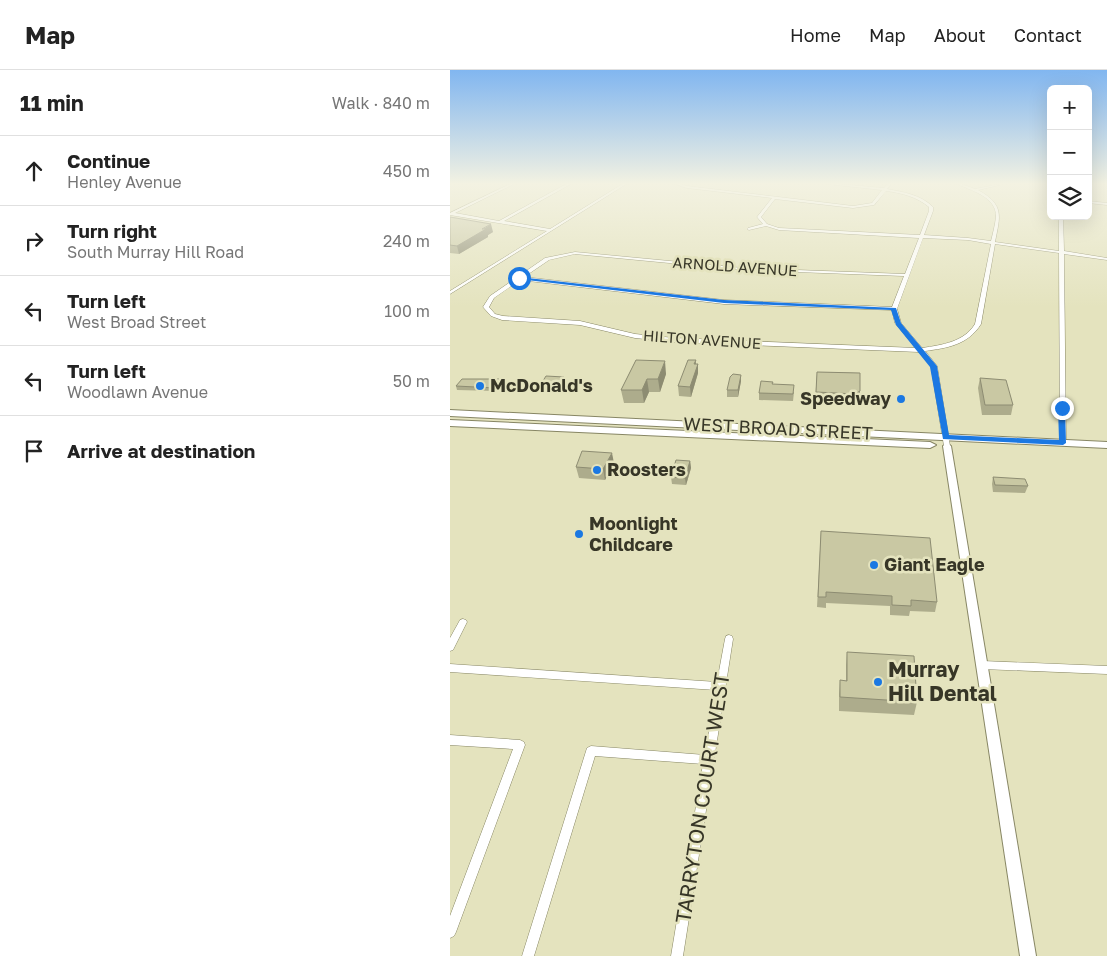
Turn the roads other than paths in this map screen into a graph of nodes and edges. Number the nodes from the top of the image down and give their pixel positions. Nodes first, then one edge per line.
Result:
1 (515, 224) edge
2 (559, 224) edge
3 (926, 224) edge
4 (997, 224) edge
5 (1061, 224) edge
6 (766, 225) joint
7 (749, 229) dead end
8 (550, 230) junction
9 (921, 237) junction
10 (993, 242) junction
11 (1061, 252) junction
12 (1107, 259) edge
13 (906, 275) junction
14 (519, 278) junction
15 (450, 293) edge
16 (894, 309) junction
17 (922, 350) junction
18 (450, 413) edge
19 (450, 423) edge
20 (662, 428) junction
21 (946, 442) junction
22 (1063, 443) junction
23 (1107, 445) edge
24 (1107, 453) edge
25 (463, 622) dead end
26 (729, 640) dead end
27 (450, 647) edge
28 (982, 665) junction
29 (450, 668) edge
30 (1107, 670) edge
31 (721, 686) junction
32 (450, 740) edge
33 (709, 760) junction
34 (450, 932) edge
35 (528, 956) edge
36 (677, 956) edge
37 (1028, 956) edge

1 - 8 street
2 - 8 street
3 - 9 street
4 - 10 street, HILTON AVENUE
5 - 11 street
6 - 7 street
6 - 9 street
8 - 15 street
9 - 10 street
9 - 13 street
10 - 11 street
10 - 17 street, HILTON AVENUE
11 - 12 street
11 - 22 street
13 - 14 street, ARNOLD AVENUE
13 - 16 street
14 - 16 street
14 - 17 street, HILTON AVENUE
16 - 17 street
17 - 21 street
18 - 20 main road, WEST BROAD STREET
19 - 20 main road, WEST BROAD STREET
20 - 21 main road, WEST BROAD STREET
20 - 21 main road, WEST BROAD STREET
21 - 22 main road, WEST BROAD STREET
21 - 24 main road, WEST BROAD STREET
21 - 28 street
22 - 23 main road, WEST BROAD STREET
25 - 27 street
26 - 31 street, TARRYTON COURT WEST
28 - 30 street
28 - 37 street
29 - 31 street
31 - 33 street, TARRYTON COURT WEST
32 - 34 street
33 - 35 street
33 - 36 street, TARRYTON COURT WEST

